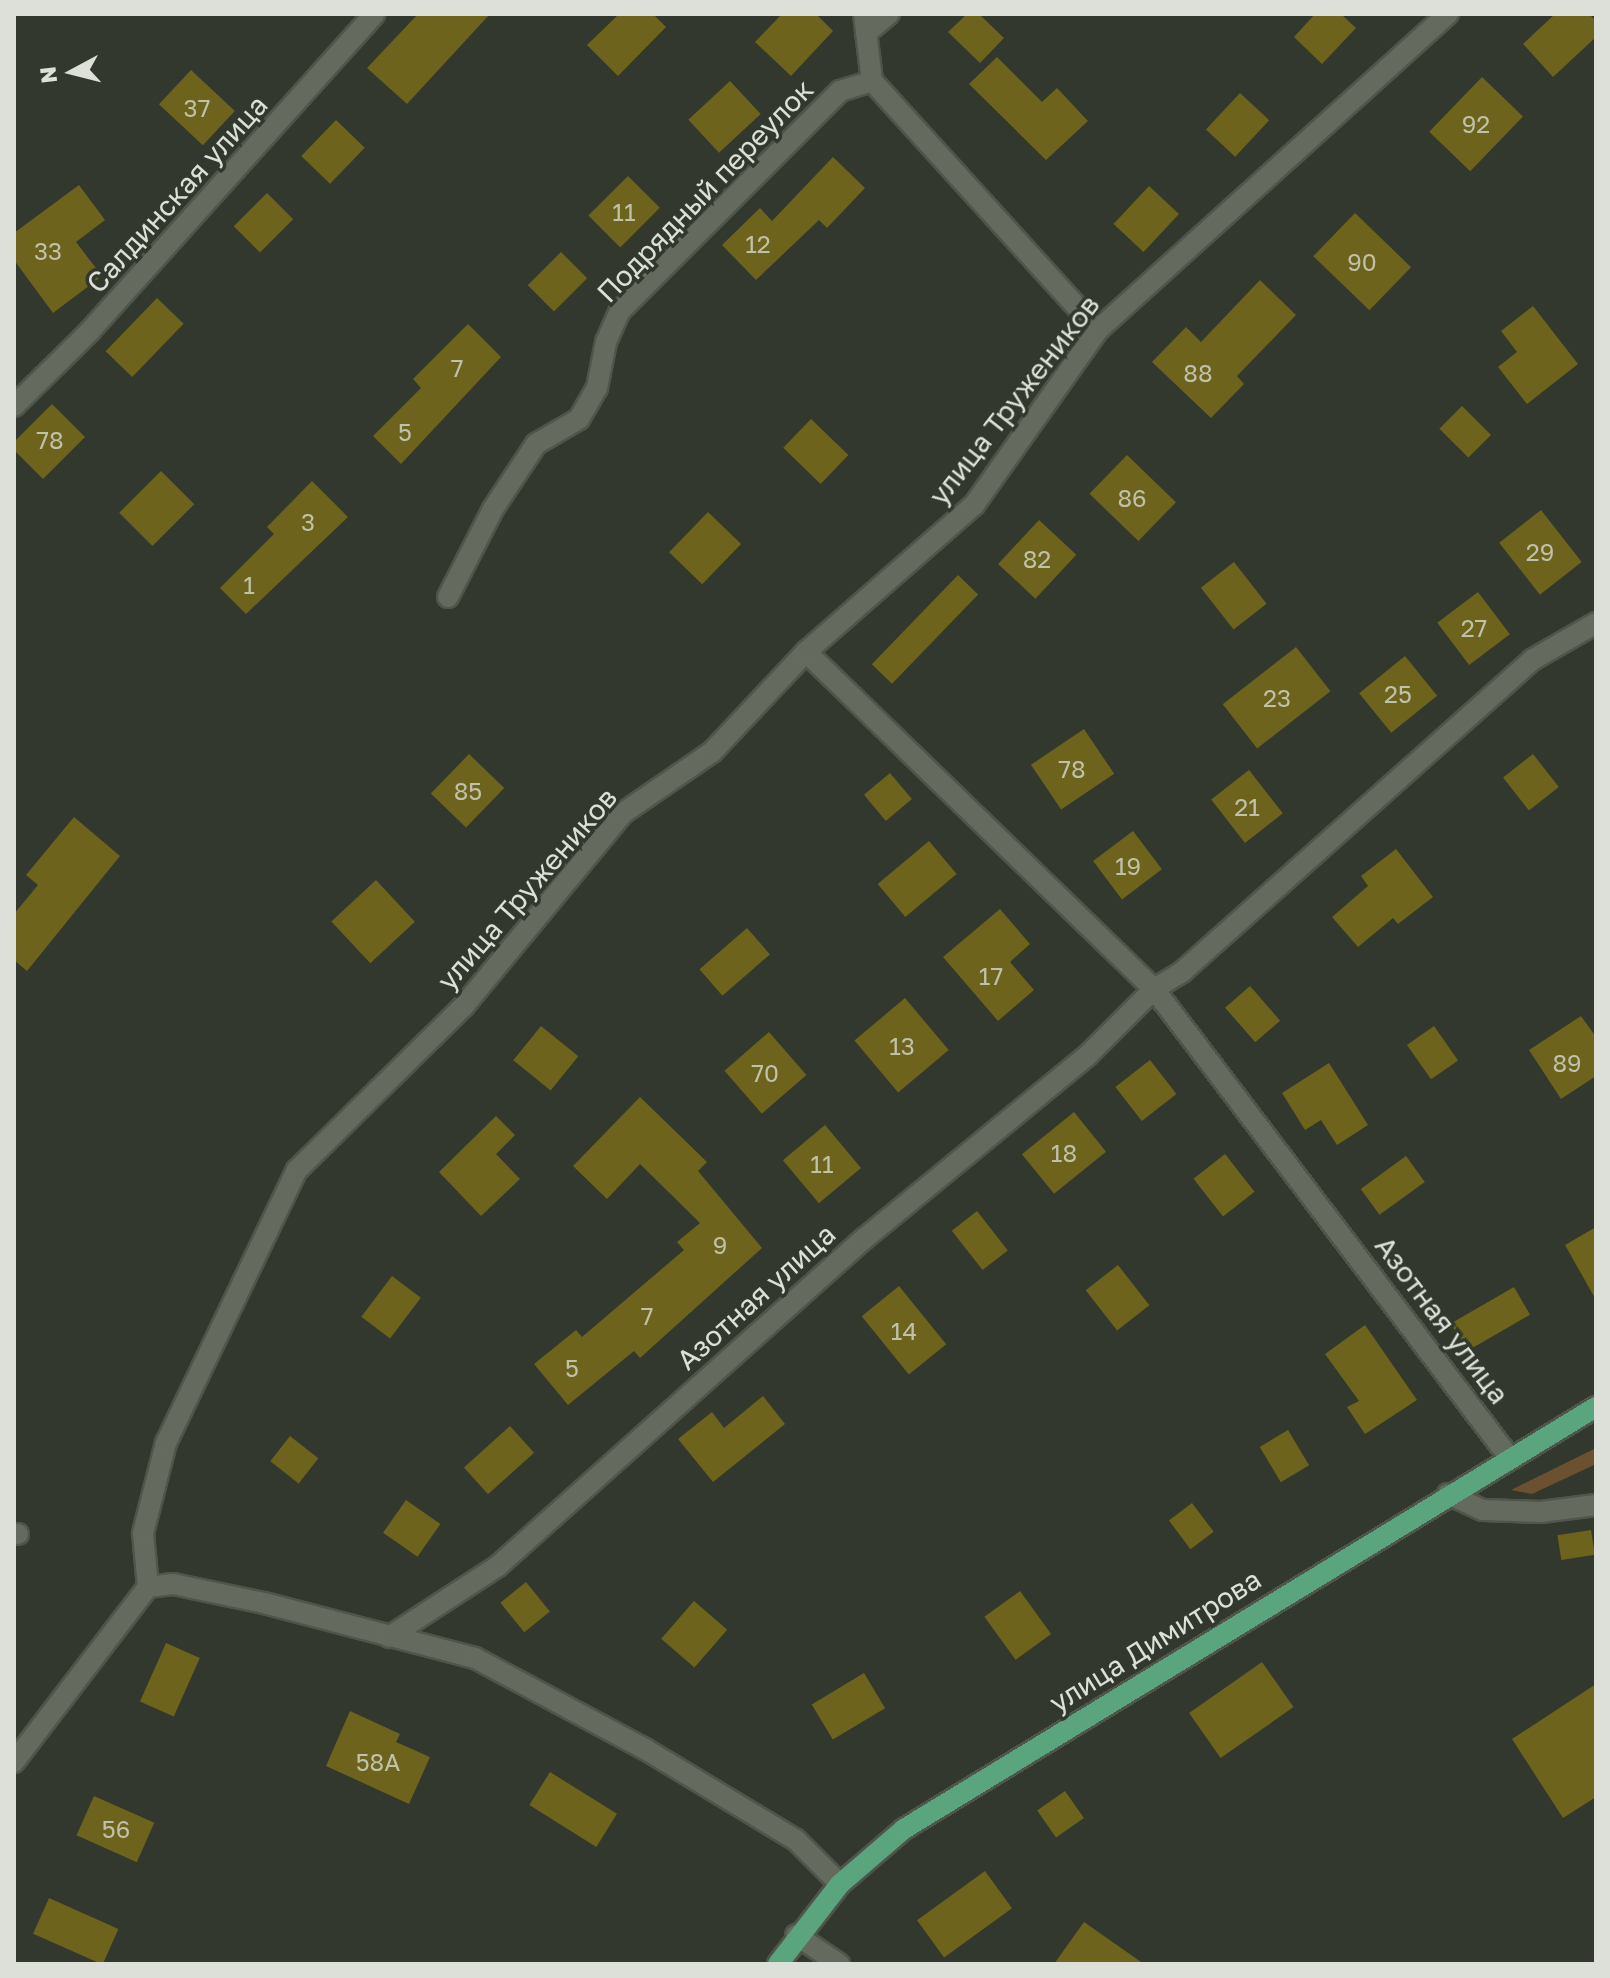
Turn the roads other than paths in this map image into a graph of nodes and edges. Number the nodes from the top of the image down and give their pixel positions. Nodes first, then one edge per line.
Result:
1 (374, 14) edge
2 (889, 14) edge
3 (1448, 14) edge
4 (865, 23) edge
5 (872, 81) junction
6 (1098, 330) junction
7 (14, 406) edge
8 (448, 597) dead end
9 (1596, 623) edge
10 (806, 652) junction
11 (1154, 989) junction
12 (1596, 1407) edge
13 (1509, 1457) junction
14 (1448, 1494) junction
15 (1596, 1505) edge
16 (148, 1587) junction
17 (389, 1637) junction
18 (14, 1762) edge
19 (840, 1884) junction
20 (796, 1935) junction
21 (778, 1964) edge
22 (839, 1964) edge

1 - 7 street, Салдинская улица
2 - 4 street
3 - 6 street, улица Тружеников
4 - 5 street
5 - 6 street
5 - 8 street, Подрядный переулок
6 - 10 street, улица Тружеников
9 - 11 street, Азотная улица
10 - 11 street, Азотная улица
10 - 16 street, улица Тружеников
11 - 13 street, Азотная улица
11 - 17 street, Азотная улица
12 - 13 main road, улица Димитрова
13 - 14 main road, улица Димитрова
14 - 15 street
14 - 19 main road, улица Димитрова
16 - 17 street
16 - 18 street
17 - 19 street
19 - 20 main road, улица Димитрова
20 - 21 main road, улица Димитрова
20 - 22 street

